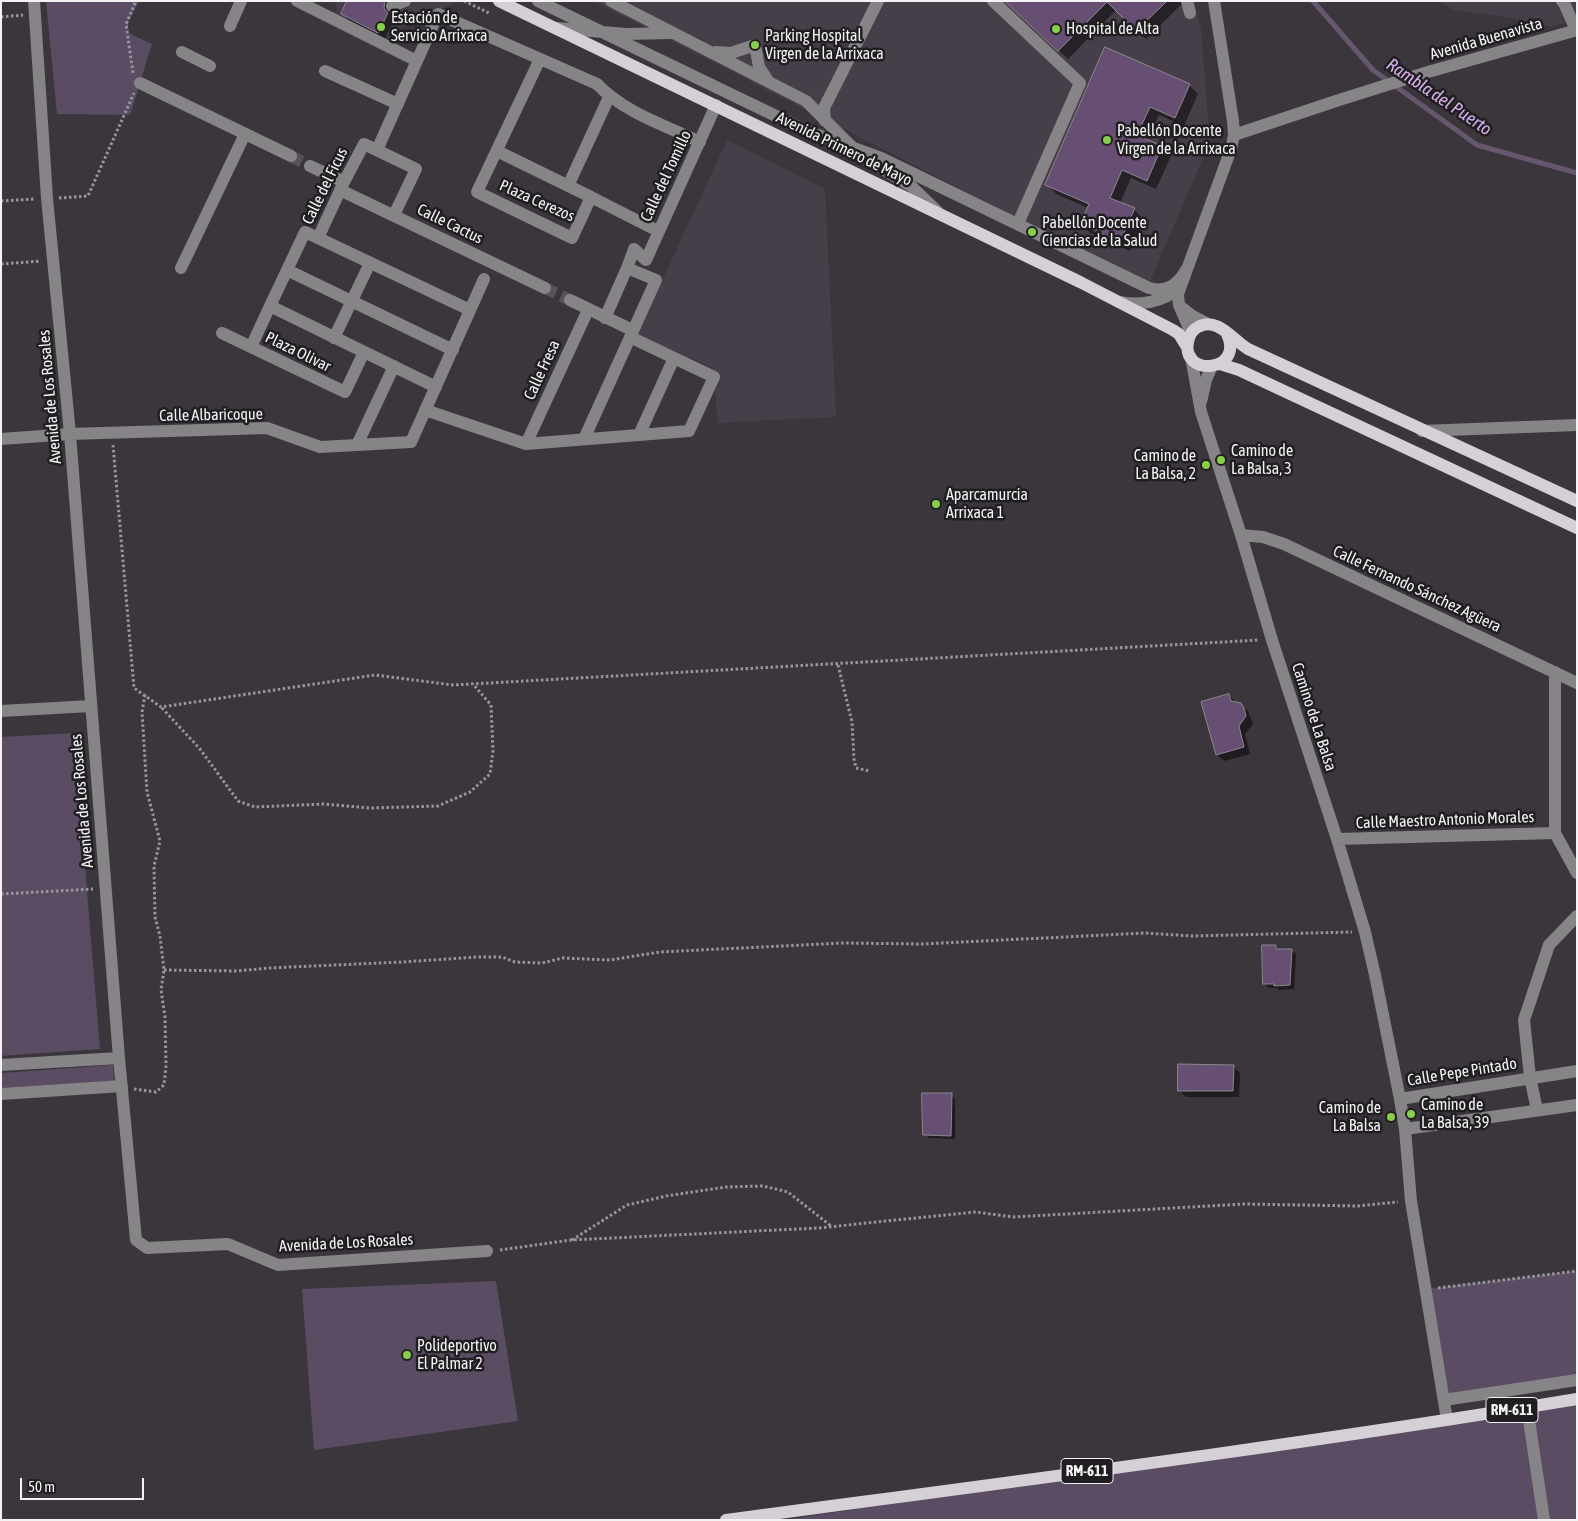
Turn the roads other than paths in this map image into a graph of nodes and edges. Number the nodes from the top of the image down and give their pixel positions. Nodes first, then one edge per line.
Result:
1 (34, 1) edge
2 (241, 1) edge
3 (297, 1) edge
4 (405, 1) edge
5 (499, 1) edge
6 (538, 1) edge
7 (612, 1) edge
8 (878, 1) edge
9 (994, 1) edge
10 (1214, 1) edge
11 (1562, 1) edge
12 (392, 6) dead end
13 (230, 26) dead end
14 (554, 28) junction
15 (1576, 30) edge
16 (602, 32) junction
17 (674, 33) junction
18 (705, 49) junction
19 (182, 52) dead end
20 (540, 59) junction
21 (417, 61) junction
22 (210, 66) dead end
23 (325, 71) dead end
24 (140, 83) dead end
25 (776, 84) junction
26 (609, 97) junction
27 (808, 102) junction
28 (827, 102) junction
29 (398, 104) junction
30 (716, 105) junction
31 (825, 121) junction
32 (246, 134) junction
33 (1234, 135) junction
34 (700, 142) junction
35 (851, 146) junction
36 (377, 150) junction
37 (497, 151) junction
38 (291, 156) tunnel mouth
39 (310, 166) tunnel mouth
40 (342, 186) junction
41 (568, 186) junction
42 (591, 197) junction
43 (940, 214) junction
44 (394, 215) junction
45 (1020, 219) dead end
46 (658, 231) junction
47 (318, 238) junction
48 (370, 263) junction
49 (181, 268) dead end
50 (627, 268) junction
51 (287, 270) junction
52 (1186, 270) junction
53 (484, 279) dead end
54 (1180, 287) junction
55 (545, 288) tunnel mouth
56 (570, 300) tunnel mouth
57 (352, 301) junction
58 (1117, 302) junction
59 (1179, 305) junction
60 (270, 306) junction
61 (470, 310) junction
62 (588, 310) junction
63 (605, 318) junction
64 (1208, 324) junction
65 (1173, 330) junction
66 (1192, 331) junction
67 (222, 333) dead end
68 (631, 334) junction
69 (1227, 334) junction
70 (334, 338) junction
71 (251, 347) junction
72 (453, 350) junction
73 (364, 352) junction
74 (1189, 352) junction
75 (674, 358) junction
76 (1216, 365) junction
77 (394, 366) junction
78 (436, 387) junction
79 (425, 410) junction
80 (1201, 412) junction
81 (1577, 424) edge
82 (1422, 431) junction
83 (70, 434) junction
84 (639, 435) junction
85 (1, 439) edge
86 (584, 439) junction
87 (526, 444) junction
88 (357, 445) junction
89 (1577, 501) edge
90 (1577, 528) edge
91 (1241, 535) junction
92 (1555, 672) junction
93 (1577, 683) edge
94 (91, 706) junction
95 (1, 711) edge
96 (1555, 833) junction
97 (1337, 839) junction
98 (1577, 873) edge
99 (1577, 916) edge
100 (119, 1058) junction
101 (1, 1065) edge
102 (1577, 1071) edge
103 (1530, 1077) junction
104 (122, 1086) junction
105 (1, 1094) edge
106 (1400, 1099) junction
107 (1577, 1105) edge
108 (1537, 1110) junction
109 (1405, 1129) junction
110 (488, 1251) road end
111 (1577, 1380) edge
112 (1577, 1399) edge
113 (1444, 1400) junction
114 (1528, 1407) junction
115 (1447, 1420) junction
116 (726, 1520) edge
117 (1544, 1520) edge

1 - 83 street, Avenida de Los Rosales
2 - 13 street
3 - 21 street
4 - 12 street
5 - 14 main road, Avenida Primero de Mayo
6 - 16 street
7 - 17 street
8 - 28 street
9 - 45 street
10 - 33 street
11 - 15 street
14 - 16 street
14 - 30 main road, Avenida Primero de Mayo
15 - 33 street, Avenida Buenavista
16 - 17 street
16 - 35 street
17 - 18 street
18 - 25 street
18 - 25 street
19 - 22 street
20 - 21 street
20 - 26 street
20 - 37 street
21 - 29 street
23 - 29 street
24 - 32 street
25 - 27 street
26 - 34 street
26 - 41 street
27 - 28 street
27 - 31 street
28 - 31 street
29 - 36 street
30 - 34 street, Calle del Tomillo
30 - 43 main road, Avenida Primero de Mayo
31 - 35 street
32 - 38 street
32 - 49 street
33 - 52 street
34 - 46 street, Calle del Tomillo
35 - 43 street
35 - 52 street
36 - 40 street, Calle del Ficus
36 - 44 street
37 - 41 street, Plaza Cerezos
37 - 42 street, Plaza Cerezos
39 - 40 street, Calle Cactus
40 - 44 street, Calle Cactus
40 - 47 street, Calle del Ficus
41 - 42 street, Plaza Cerezos
42 - 46 street
43 - 58 main road, Avenida Primero de Mayo
44 - 55 street, Calle Cactus
46 - 50 street, Calle del Tomillo
47 - 48 street
47 - 51 street, Calle del Ficus
48 - 57 street
48 - 61 street
50 - 63 street
50 - 68 street
51 - 57 street
51 - 60 street, Calle del Ficus
52 - 54 street
53 - 61 street, Calle Albaricoque
54 - 58 street
54 - 59 street
56 - 62 street
57 - 70 street
57 - 72 street
58 - 65 main road, Avenida Primero de Mayo
59 - 64 street
59 - 66 street
60 - 70 street, Plaza Olivar
60 - 71 street, Plaza Olivar
61 - 72 street, Calle Albaricoque
62 - 63 street
62 - 87 street, Calle Fresa
63 - 68 street
64 - 66 main road
64 - 69 main road
65 - 66 main road, Avenida Primero de Mayo
65 - 74 main road, Avenida Primero de Mayo
66 - 74 main road
67 - 71 street
68 - 75 street
68 - 86 street
69 - 76 main road
69 - 82 main road
70 - 73 street, Plaza Olivar
71 - 73 street, Plaza Olivar
72 - 78 street, Calle Albaricoque
73 - 77 street
74 - 76 main road
74 - 80 street, Camino de La Balsa
75 - 84 street
75 - 84 street
76 - 80 street, Camino de La Balsa
76 - 90 main road
77 - 78 street
77 - 88 street
78 - 79 street, Calle Albaricoque
79 - 87 street
79 - 88 street, Calle Albaricoque
80 - 91 street, Camino de La Balsa
81 - 82 street
82 - 89 main road
83 - 85 street, Calle Albaricoque
83 - 88 street, Calle Albaricoque
83 - 94 street, Avenida de Los Rosales
84 - 86 street
86 - 87 street
91 - 92 street, Calle Fernando Sánchez Agüera
91 - 97 street, Camino de La Balsa
92 - 93 street, Calle Fernando Sánchez Agüera
92 - 96 street
94 - 95 street
94 - 100 street, Avenida de Los Rosales
96 - 97 street, Calle Maestro Antonio Morales
96 - 98 street
97 - 106 street, Camino de La Balsa
99 - 103 street
100 - 101 street
100 - 104 street, Avenida de Los Rosales
102 - 103 street, Calle Pepe Pintado
103 - 106 street, Calle Pepe Pintado
103 - 108 street, Calle Pepe Pintado
104 - 105 street
104 - 110 street, Avenida de Los Rosales
106 - 109 street, Camino de La Balsa
107 - 108 street
108 - 109 street
109 - 113 street, Camino de La Balsa
111 - 113 street
112 - 114 main road, RM-611
113 - 115 street, Camino de La Balsa
114 - 115 main road, RM-611
114 - 117 street
115 - 116 main road, RM-611

